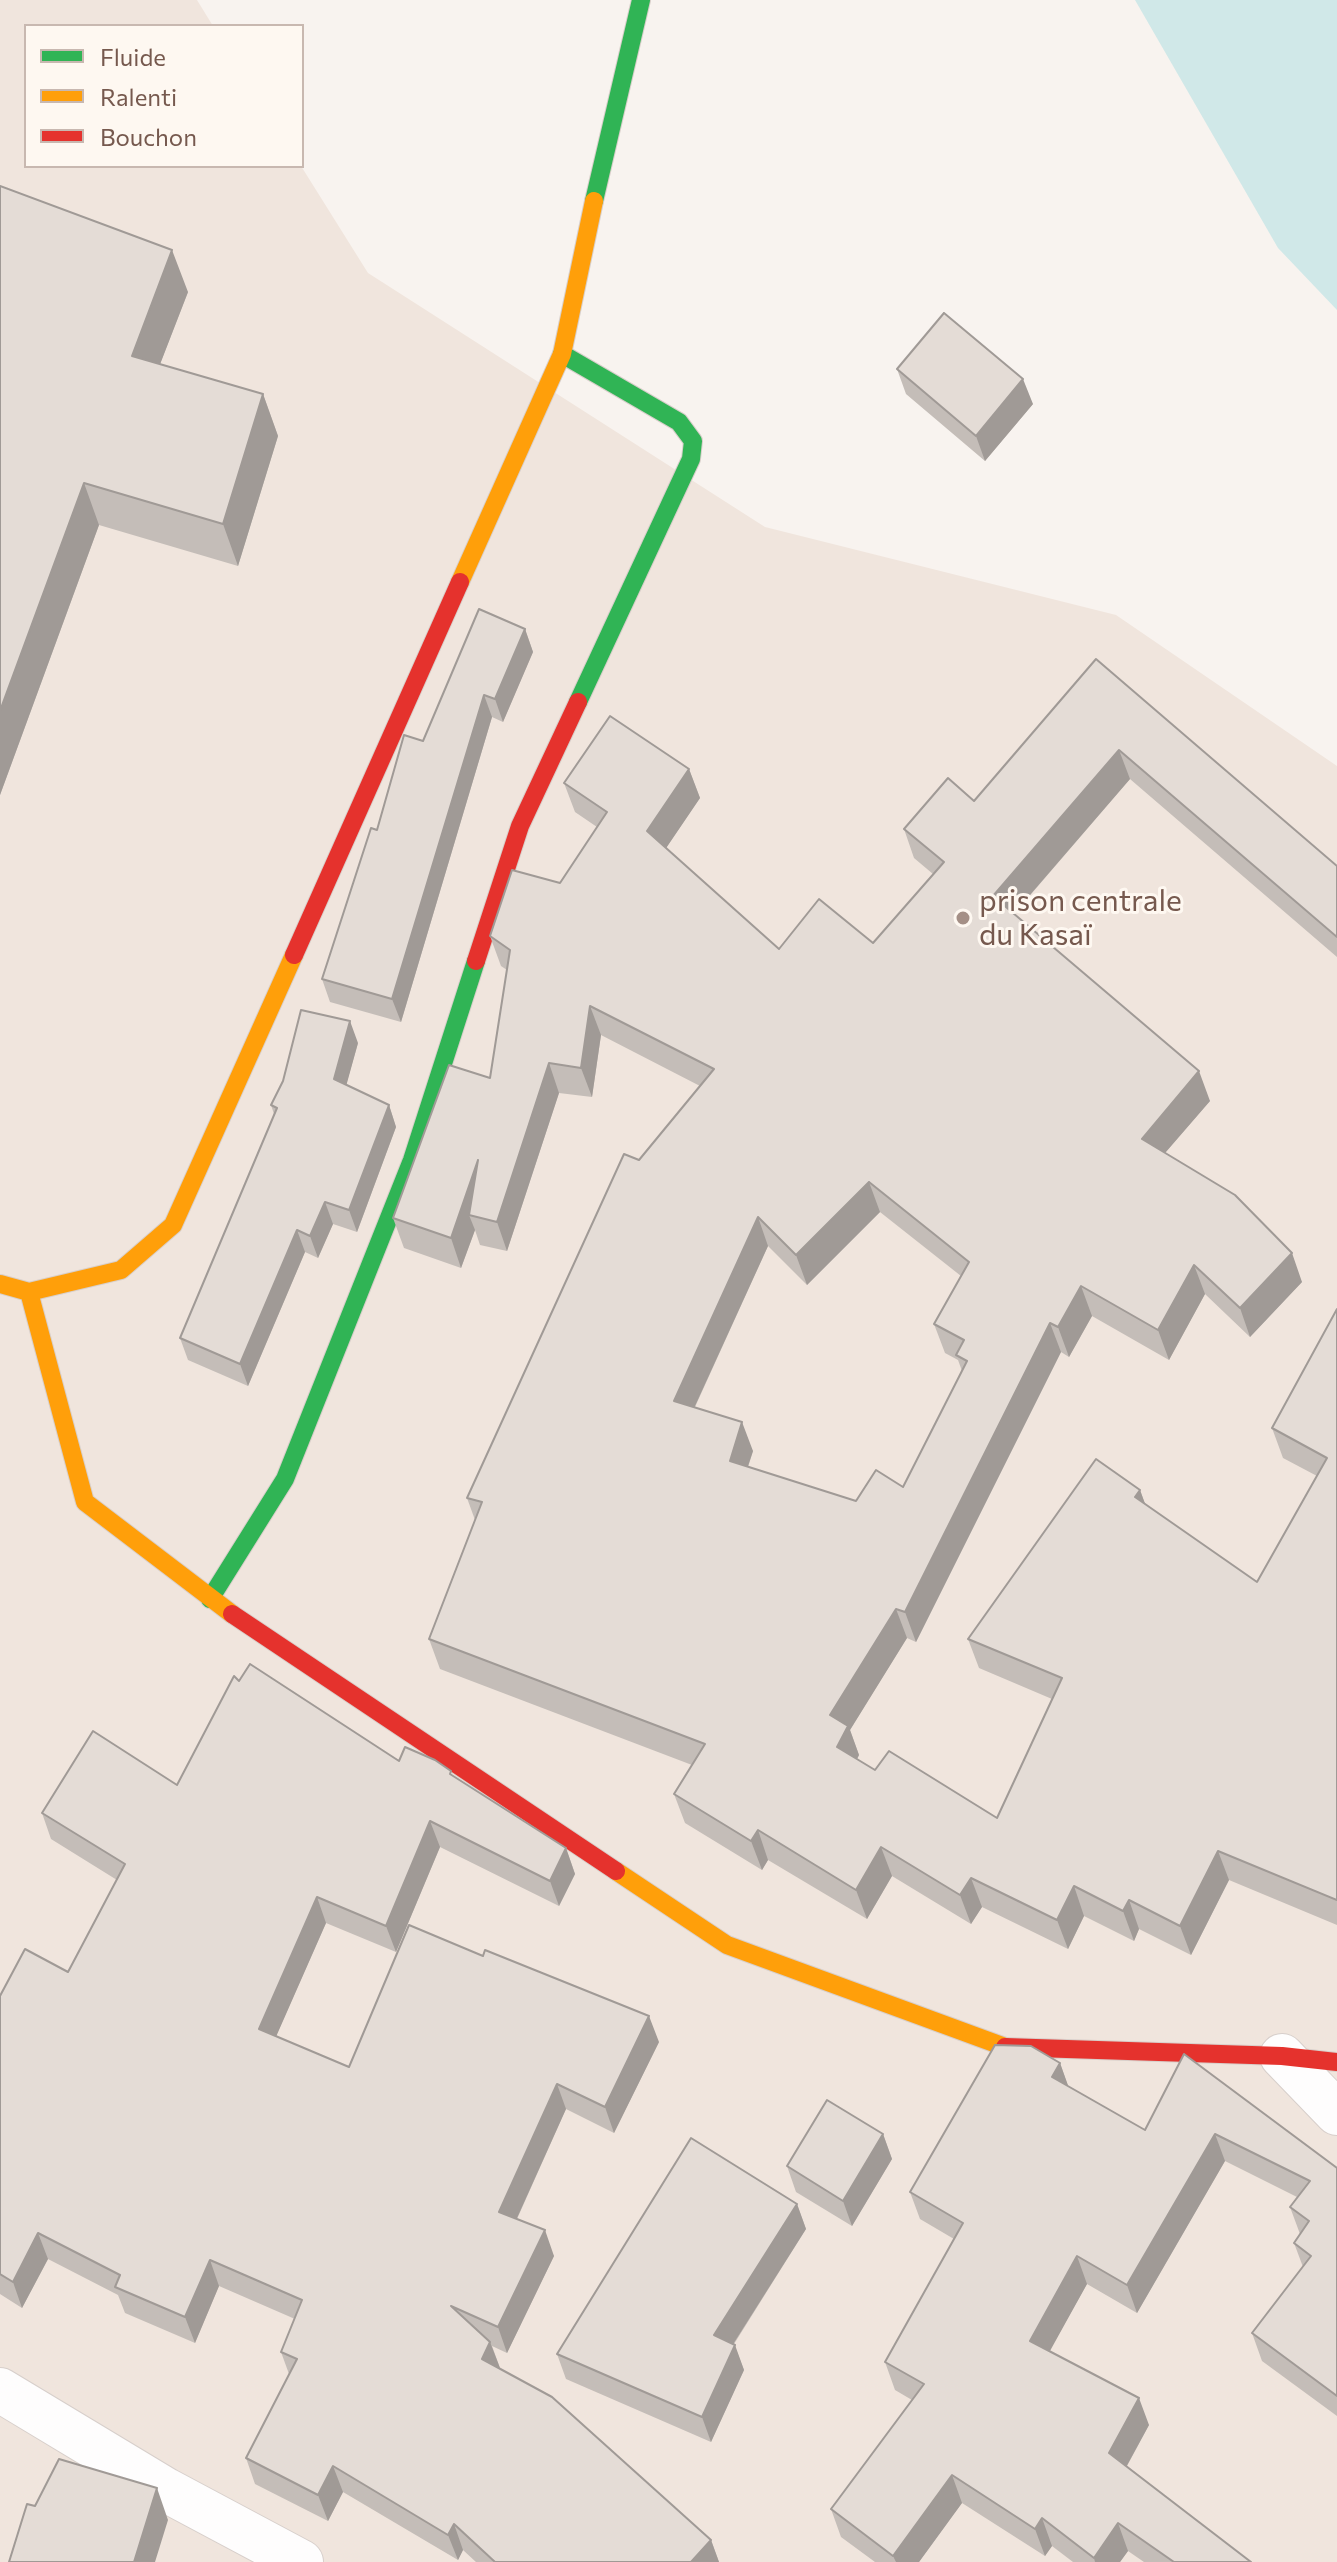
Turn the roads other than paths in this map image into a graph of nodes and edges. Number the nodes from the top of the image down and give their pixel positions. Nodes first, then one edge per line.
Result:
1 (641, 0) edge
2 (562, 354) junction
3 (0, 1284) edge
4 (29, 1292) junction
5 (210, 1599) junction
6 (1282, 2056) junction
7 (1337, 2062) edge
8 (1337, 2113) edge
9 (0, 2390) edge
10 (301, 2562) edge

1 - 2 street
2 - 4 street
2 - 5 street
3 - 4 street
4 - 5 street
5 - 6 street
6 - 7 street
6 - 8 street
9 - 10 street

